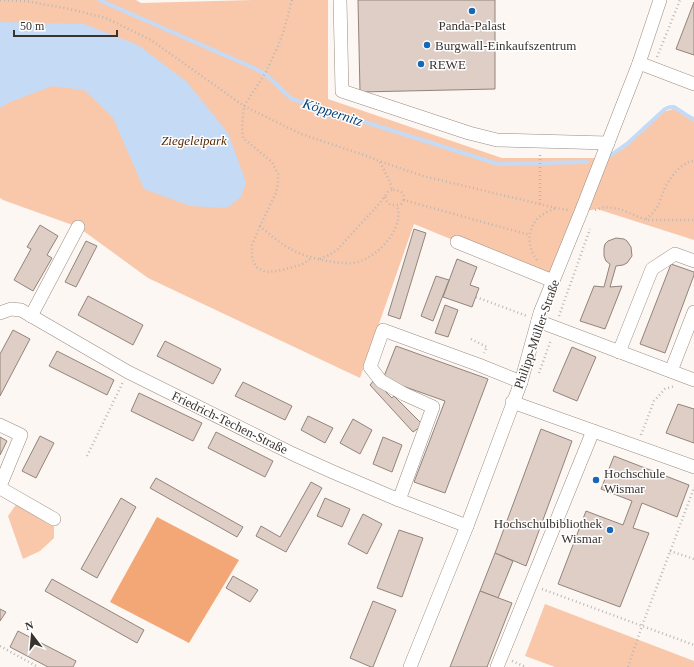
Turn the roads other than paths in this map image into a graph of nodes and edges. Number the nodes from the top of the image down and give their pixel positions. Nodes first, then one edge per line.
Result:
1 (340, 0) edge
2 (660, 0) edge
3 (638, 63) junction
4 (694, 84) edge
5 (608, 143) junction
6 (78, 227) dead end
7 (457, 242) dead end
8 (694, 261) edge
9 (553, 281) junction
10 (694, 312) edge
11 (0, 313) edge
12 (32, 316) junction
13 (534, 319) junction
14 (619, 352) junction
15 (671, 371) junction
16 (694, 380) edge
17 (521, 382) junction
18 (512, 402) junction
19 (0, 425) edge
20 (593, 431) junction
21 (694, 468) edge
22 (0, 487) edge
23 (399, 500) junction
24 (54, 519) dead end
25 (467, 526) junction
26 (410, 667) edge
27 (497, 667) edge

1 - 5 street
2 - 3 street, Philipp-Müller-Straße
3 - 4 street
3 - 5 street, Philipp-Müller-Straße
5 - 9 street, Philipp-Müller-Straße
6 - 12 street
7 - 9 street
8 - 14 street
9 - 13 street, Philipp-Müller-Straße
10 - 15 street
11 - 12 street, Friedrich-Techen-Straße
12 - 23 street, Friedrich-Techen-Straße
13 - 14 street
13 - 17 street, Philipp-Müller-Straße
14 - 15 street
15 - 16 street
17 - 18 street, Philipp-Müller-Straße
17 - 23 street
18 - 20 street
18 - 25 street, Philipp-Müller-Straße
19 - 22 street
20 - 21 street
20 - 27 street
22 - 24 street
23 - 25 street, Friedrich-Techen-Straße
25 - 26 street, Philipp-Müller-Straße

